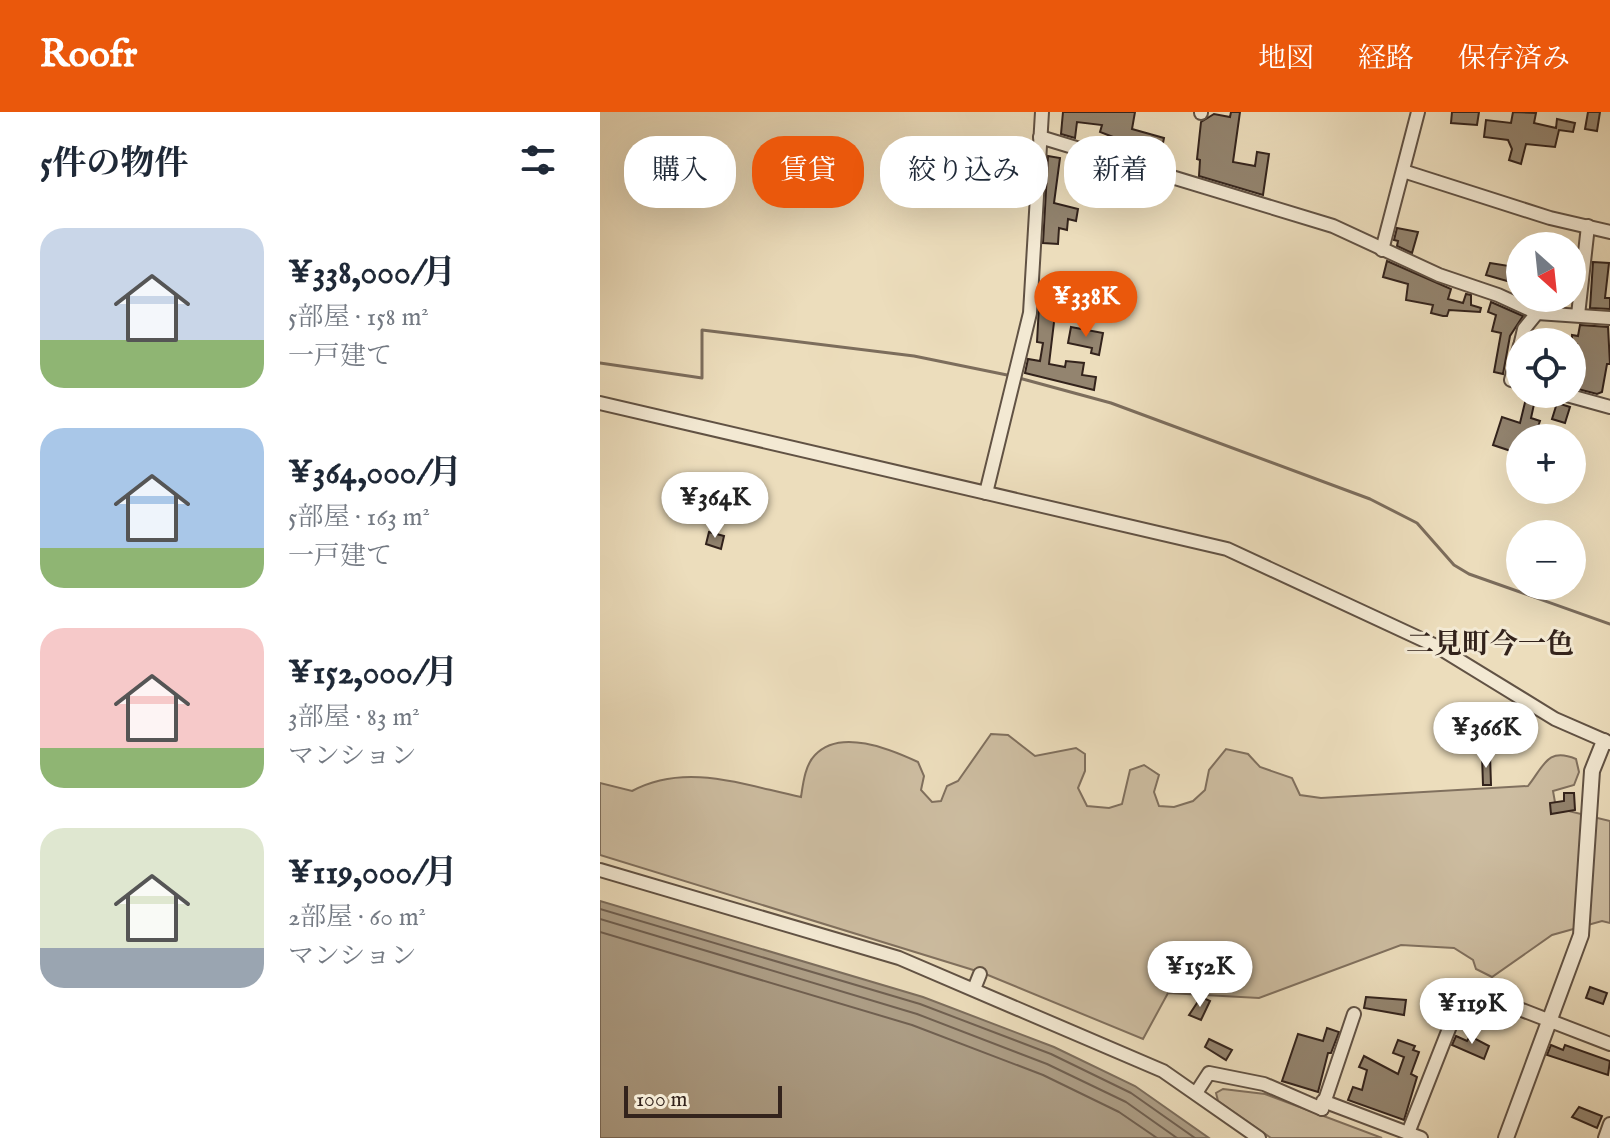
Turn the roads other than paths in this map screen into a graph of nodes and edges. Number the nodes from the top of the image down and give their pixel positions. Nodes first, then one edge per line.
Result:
1 (1042, 112) edge
2 (1418, 112) edge
3 (1040, 136) edge
4 (1048, 139) edge
5 (1403, 171) junction
6 (1036, 208) edge
7 (1588, 226) junction
8 (1610, 232) edge
9 (1382, 250) junction
10 (1537, 313) junction
11 (1578, 315) junction
12 (1610, 318) edge
13 (1525, 328) edge
14 (1586, 400) edge
15 (600, 403) edge
16 (1610, 407) edge
17 (986, 493) junction
18 (1608, 739) edge
19 (600, 870) edge
20 (980, 974) dead end
21 (974, 989) junction
22 (1354, 1014) dead end
23 (1550, 1021) junction
24 (1610, 1044) edge
25 (1196, 1093) junction
26 (1322, 1109) junction
27 (1610, 1124) edge
28 (1415, 1136) edge
29 (1259, 1138) edge
30 (1506, 1138) edge
31 (1605, 1138) edge

1 - 3 street
2 - 5 street
4 - 9 street
5 - 7 street
5 - 9 street
6 - 17 street
7 - 8 street
7 - 11 street
9 - 10 street
10 - 11 street
10 - 13 street
11 - 12 street
14 - 16 street
15 - 17 street
17 - 18 street
18 - 23 street
19 - 21 street
20 - 21 street
21 - 25 street
22 - 26 street
23 - 24 street
23 - 28 street
23 - 30 street
25 - 26 street
25 - 29 street
26 - 28 street
27 - 31 street

